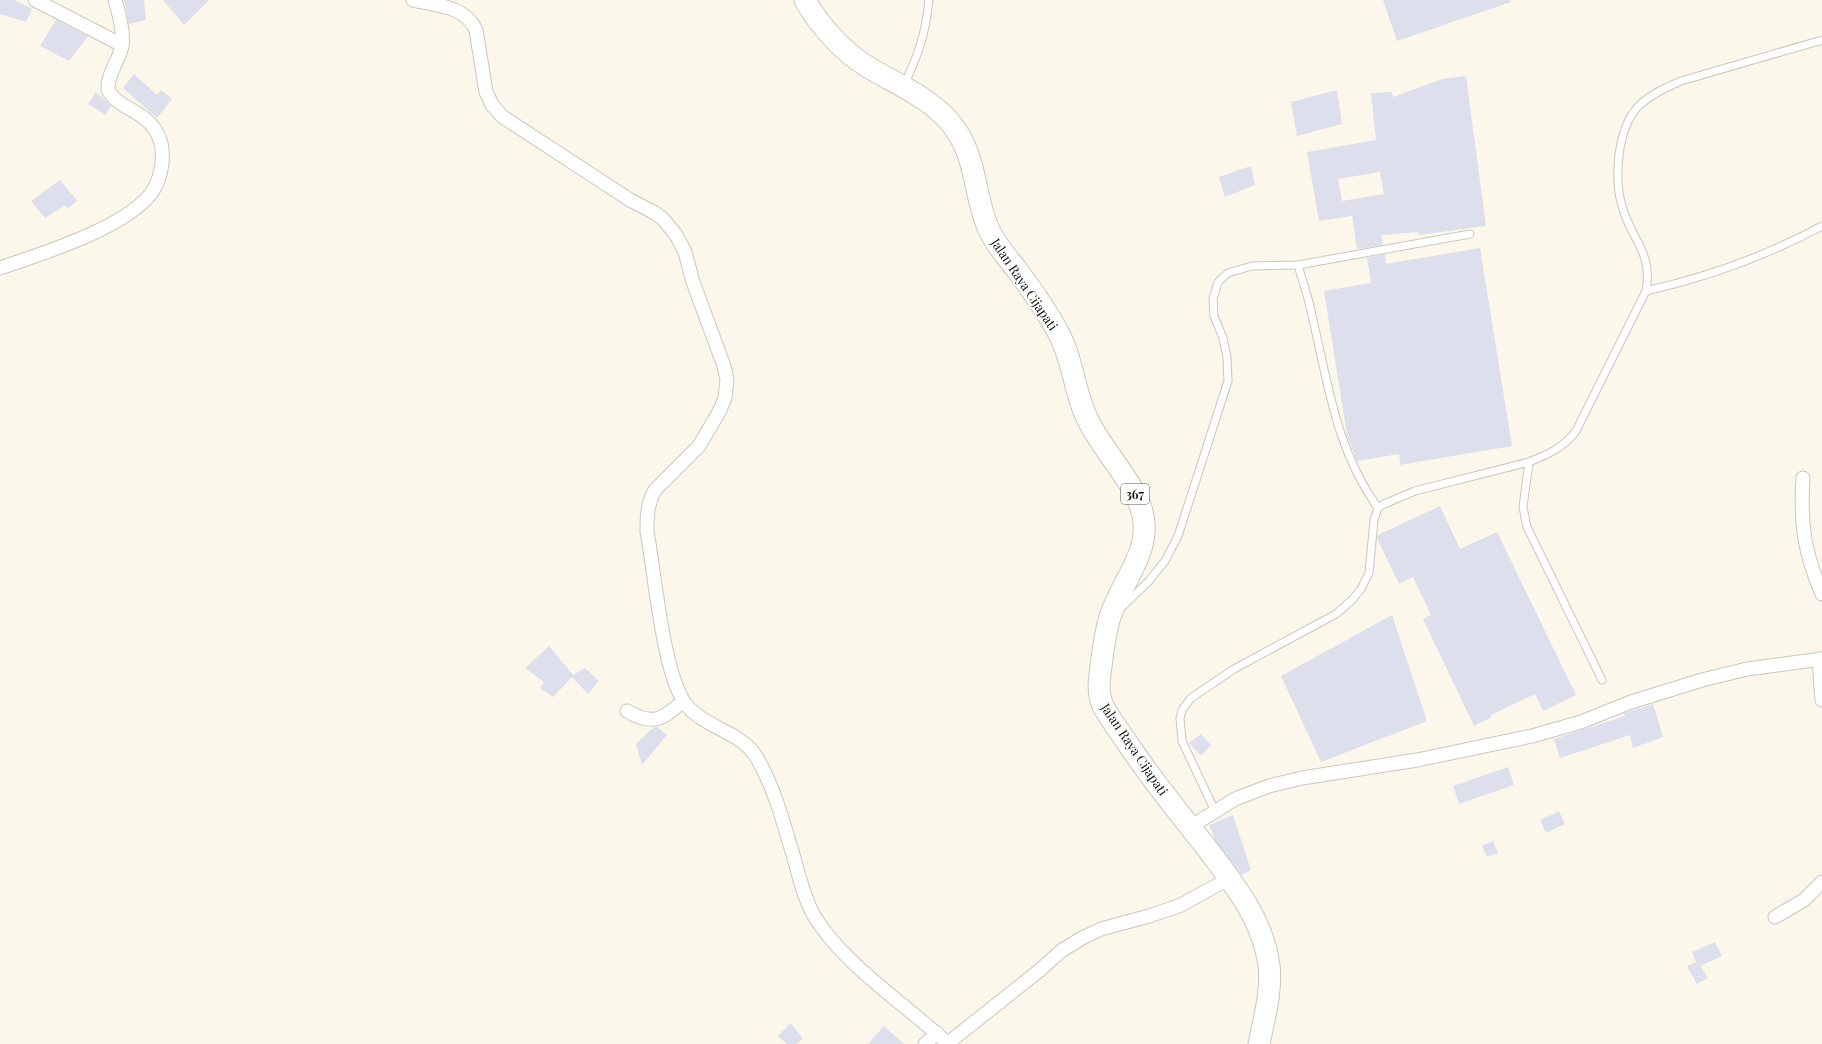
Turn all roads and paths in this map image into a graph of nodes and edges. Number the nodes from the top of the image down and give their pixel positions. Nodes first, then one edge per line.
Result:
1 (35, 0) edge
2 (115, 0) edge
3 (413, 0) edge
4 (805, 0) edge
5 (929, 0) edge
6 (1822, 40) edge
7 (122, 45) junction
8 (904, 86) junction
9 (1822, 226) edge
10 (1470, 234) dead end
11 (1298, 265) junction
12 (0, 268) edge
13 (1646, 291) junction
14 (1529, 462) junction
15 (1803, 478) dead end
16 (1378, 508) junction
17 (1822, 594) edge
18 (1110, 617) junction
19 (1820, 659) edge
20 (1602, 680) dead end
21 (1822, 700) edge
22 (683, 701) junction
23 (627, 711) dead end
24 (1215, 811) junction
25 (1190, 827) junction
26 (1230, 878) junction
27 (1822, 882) edge
28 (1775, 917) dead end
29 (937, 1033) junction
30 (925, 1044) edge
31 (948, 1044) edge
32 (1259, 1044) edge

1 - 7 street
2 - 7 street
3 - 22 street
4 - 8 main road, Jalan Raya Cijapati / 367
5 - 8 lane
6 - 13 lane
7 - 12 street
8 - 18 main road, Jalan Raya Cijapati / 367
9 - 13 lane
10 - 11 lane
11 - 16 lane
11 - 18 lane
13 - 14 lane
14 - 16 lane
14 - 20 lane
15 - 17 street
16 - 24 lane
18 - 25 main road, Jalan Raya Cijapati / 367
19 - 21 street
19 - 24 street
22 - 23 street
22 - 29 street
24 - 25 street
25 - 26 main road, Jalan Raya Cijapati / 367
26 - 31 street
26 - 32 main road, Jalan Raya Cijapati / 367
27 - 28 street
29 - 30 street
29 - 31 street

